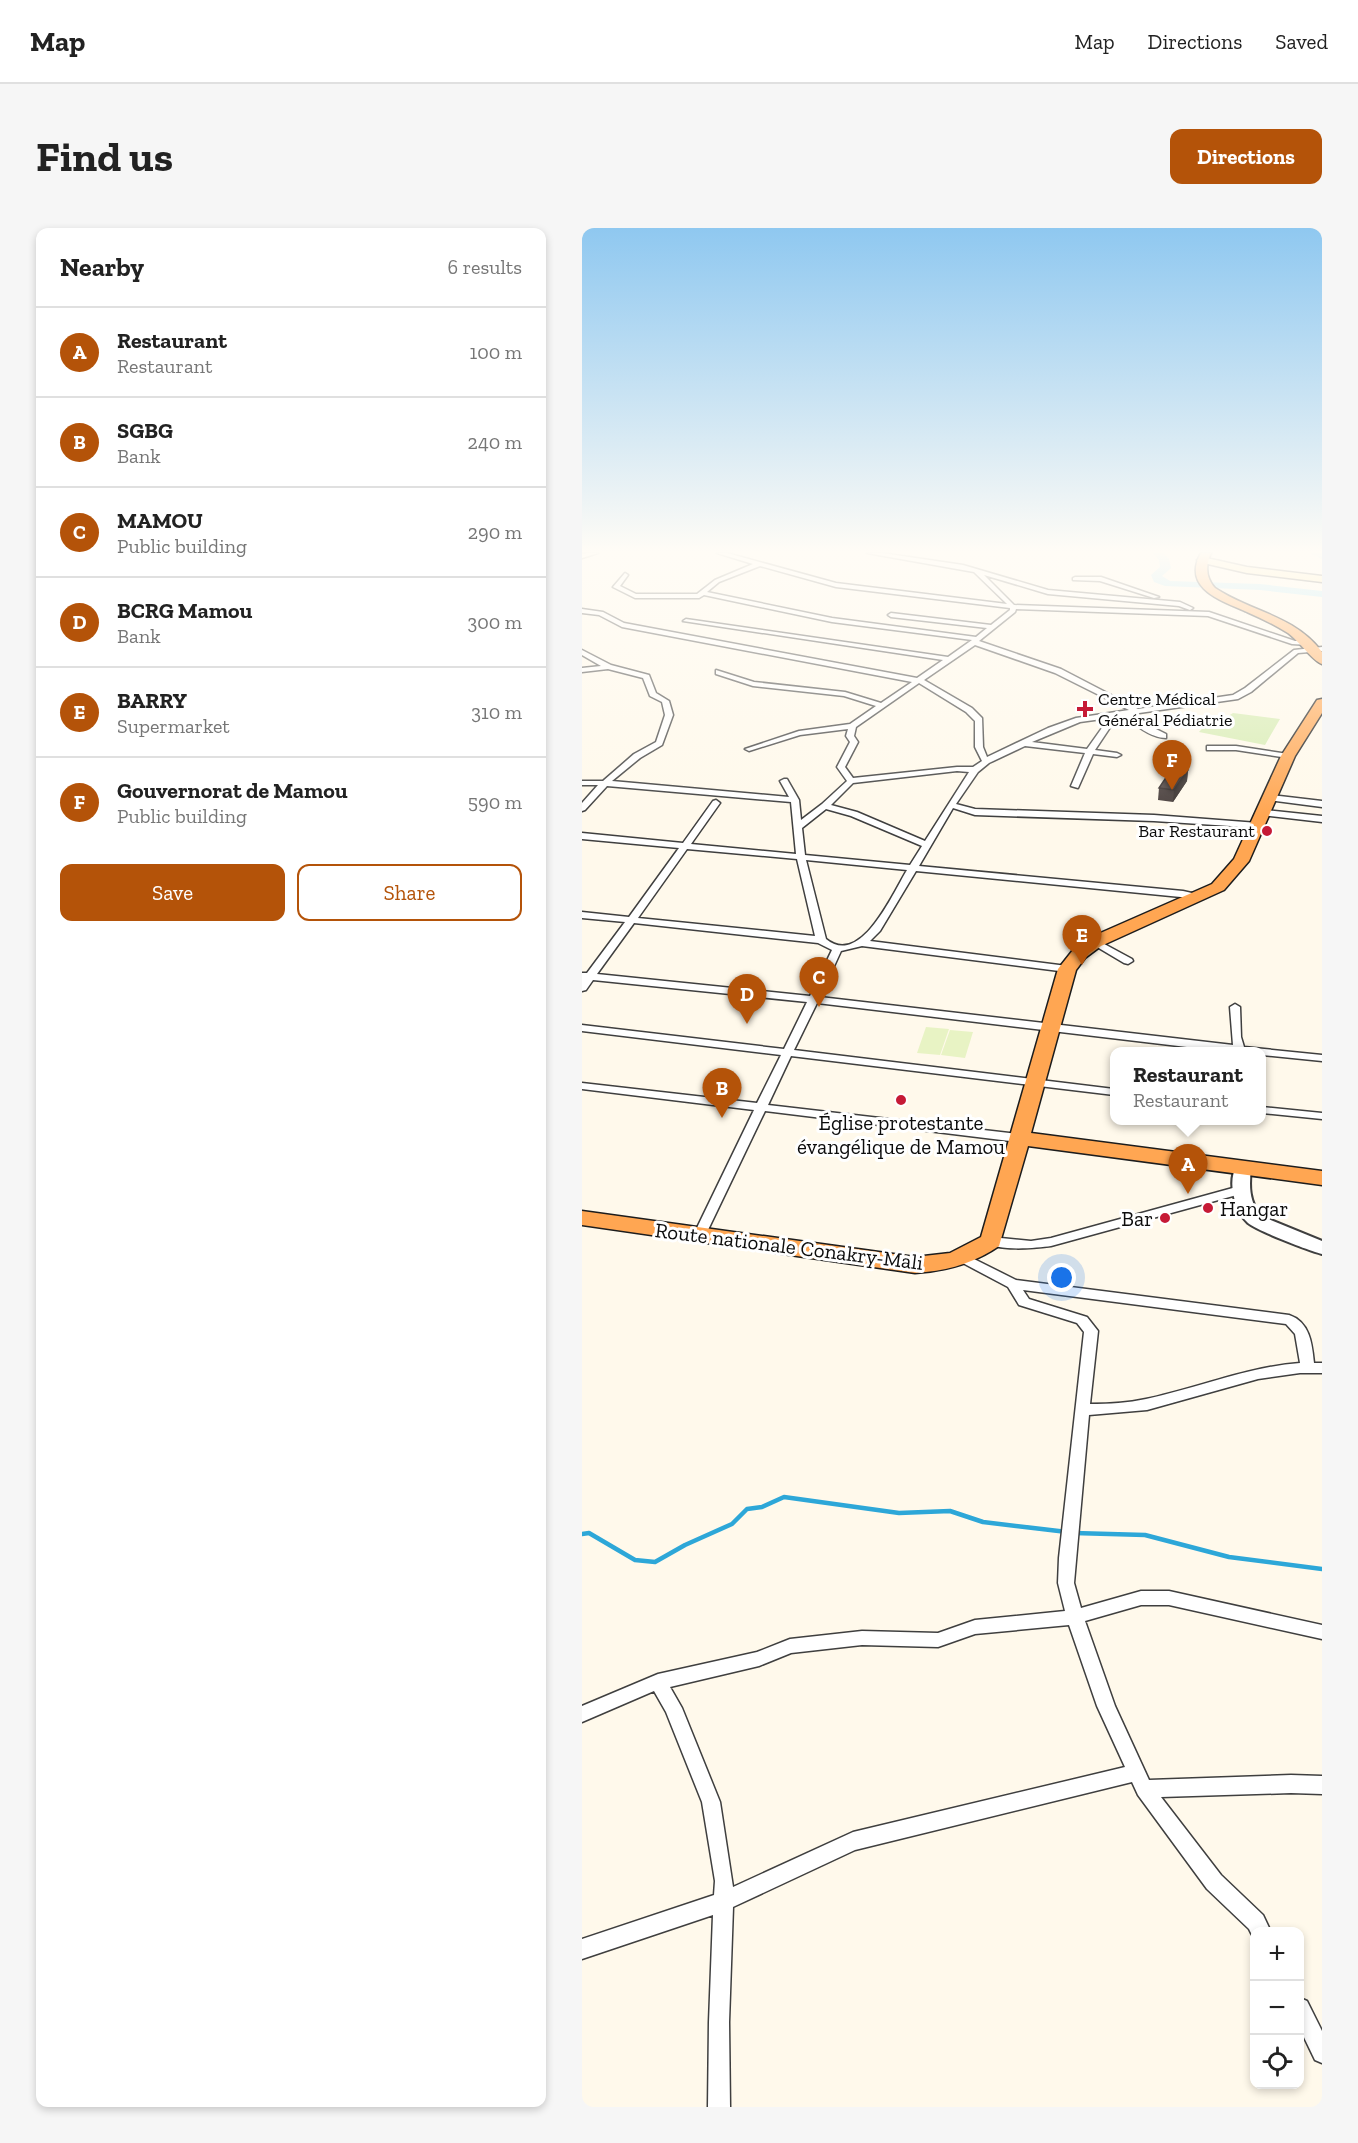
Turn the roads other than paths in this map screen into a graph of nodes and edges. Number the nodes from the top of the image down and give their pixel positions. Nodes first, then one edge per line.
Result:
1 (705, 641) edge
2 (823, 641) edge
3 (975, 641) edge
4 (978, 641) edge
5 (1287, 641) edge
6 (1316, 650) edge
7 (582, 652) edge
8 (950, 659) junction
9 (608, 667) junction
10 (582, 670) edge
11 (719, 672) dead end
12 (920, 681) junction
13 (881, 705) junction
14 (1136, 711) junction
15 (1125, 712) junction
16 (1320, 712) edge
17 (1115, 714) junction
18 (852, 726) junction
19 (1163, 736) dead end
20 (1022, 743) junction
21 (1210, 747) dead end
22 (749, 749) dead end
23 (1090, 751) junction
24 (1117, 755) dead end
25 (1288, 756) junction
26 (986, 761) junction
27 (975, 770) junction
28 (784, 781) dead end
29 (851, 781) junction
30 (582, 783) edge
31 (604, 783) junction
32 (1076, 786) dead end
33 (795, 800) junction
34 (716, 803) dead end
35 (1322, 804) edge
36 (951, 805) junction
37 (825, 806) junction
38 (582, 808) edge
39 (1264, 812) junction
40 (1322, 819) edge
41 (798, 827) junction
42 (582, 836) edge
43 (926, 844) junction
44 (685, 846) junction
45 (801, 858) junction
46 (913, 868) junction
47 (1198, 897) junction
48 (582, 915) edge
49 (631, 920) junction
50 (821, 939) junction
51 (1095, 942) junction
52 (863, 943) junction
53 (838, 948) junction
54 (1128, 961) dead end
55 (1067, 969) junction
56 (586, 977) edge
57 (582, 988) edge
58 (813, 999) junction
59 (1235, 1007) dead end
60 (582, 1028) edge
61 (1051, 1028) junction
62 (1221, 1047) edge
63 (1239, 1047) edge
64 (1266, 1052) edge
65 (788, 1053) junction
66 (1322, 1058) edge
67 (1035, 1082) junction
68 (582, 1086) edge
69 (1110, 1091) edge
70 (761, 1107) junction
71 (1266, 1110) edge
72 (1322, 1116) edge
73 (1018, 1137) junction
74 (1243, 1169) junction
75 (1322, 1178) edge
76 (1240, 1190) junction
77 (582, 1218) edge
78 (700, 1234) junction
79 (991, 1241) junction
80 (1322, 1248) edge
81 (964, 1258) junction
82 (1013, 1284) junction
83 (1315, 1368) edge
84 (1083, 1410) junction
85 (1075, 1617) junction
86 (1322, 1632) edge
87 (658, 1682) junction
88 (582, 1714) edge
89 (1140, 1781) junction
90 (1322, 1785) edge
91 (725, 1901) junction
92 (1258, 1927) edge
93 (582, 1949) edge
94 (1304, 2018) edge
95 (1322, 2053) edge
96 (719, 2107) edge

1 - 12 street
2 - 8 street
3 - 8 street
4 - 14 street
5 - 6 street
6 - 14 street
7 - 9 street
8 - 12 street
9 - 10 street
9 - 31 street
11 - 13 street
12 - 13 street
12 - 26 street
13 - 18 street
14 - 15 street
15 - 17 street
15 - 19 street
16 - 25 highway
17 - 20 street
17 - 23 street
18 - 22 street
18 - 29 street
20 - 23 street
20 - 26 street
21 - 25 street
23 - 24 street
23 - 32 street
25 - 39 highway
26 - 27 street
27 - 29 street
27 - 36 street
28 - 33 street
29 - 37 street
30 - 31 street
31 - 33 street
31 - 38 street
33 - 41 street
34 - 44 street
35 - 39 street
36 - 39 street
36 - 43 street
37 - 41 street
37 - 43 street
39 - 40 street
39 - 47 highway
41 - 45 street
42 - 44 street
43 - 46 street
44 - 45 street
44 - 49 street
45 - 46 street
45 - 50 street
46 - 47 street
46 - 52 street
47 - 51 highway
48 - 49 street
49 - 50 street
49 - 56 street
50 - 53 street
51 - 54 street
51 - 55 highway
52 - 53 street
52 - 55 street
53 - 58 street
55 - 61 highway
56 - 57 street
56 - 58 street
58 - 61 street
58 - 65 street
59 - 63 street
60 - 65 street
61 - 62 street
61 - 67 highway
64 - 66 street
65 - 67 street
65 - 70 street
67 - 69 street
67 - 73 highway
68 - 70 street
70 - 73 street
70 - 78 street
71 - 72 street
73 - 74 highway
73 - 79 highway
74 - 75 highway
74 - 76 street
76 - 79 street
76 - 80 street
77 - 78 highway, Route nationale Conakry-Mali
78 - 81 highway, Route nationale Conakry-Mali
79 - 81 highway, Route nationale Conakry-Mali
81 - 82 street
82 - 83 street
82 - 84 street
83 - 84 street
84 - 85 street
85 - 86 street
85 - 87 street
85 - 89 street
87 - 88 street
87 - 91 street
89 - 90 street
89 - 91 street
89 - 92 street
91 - 93 street
91 - 96 street
94 - 95 street

